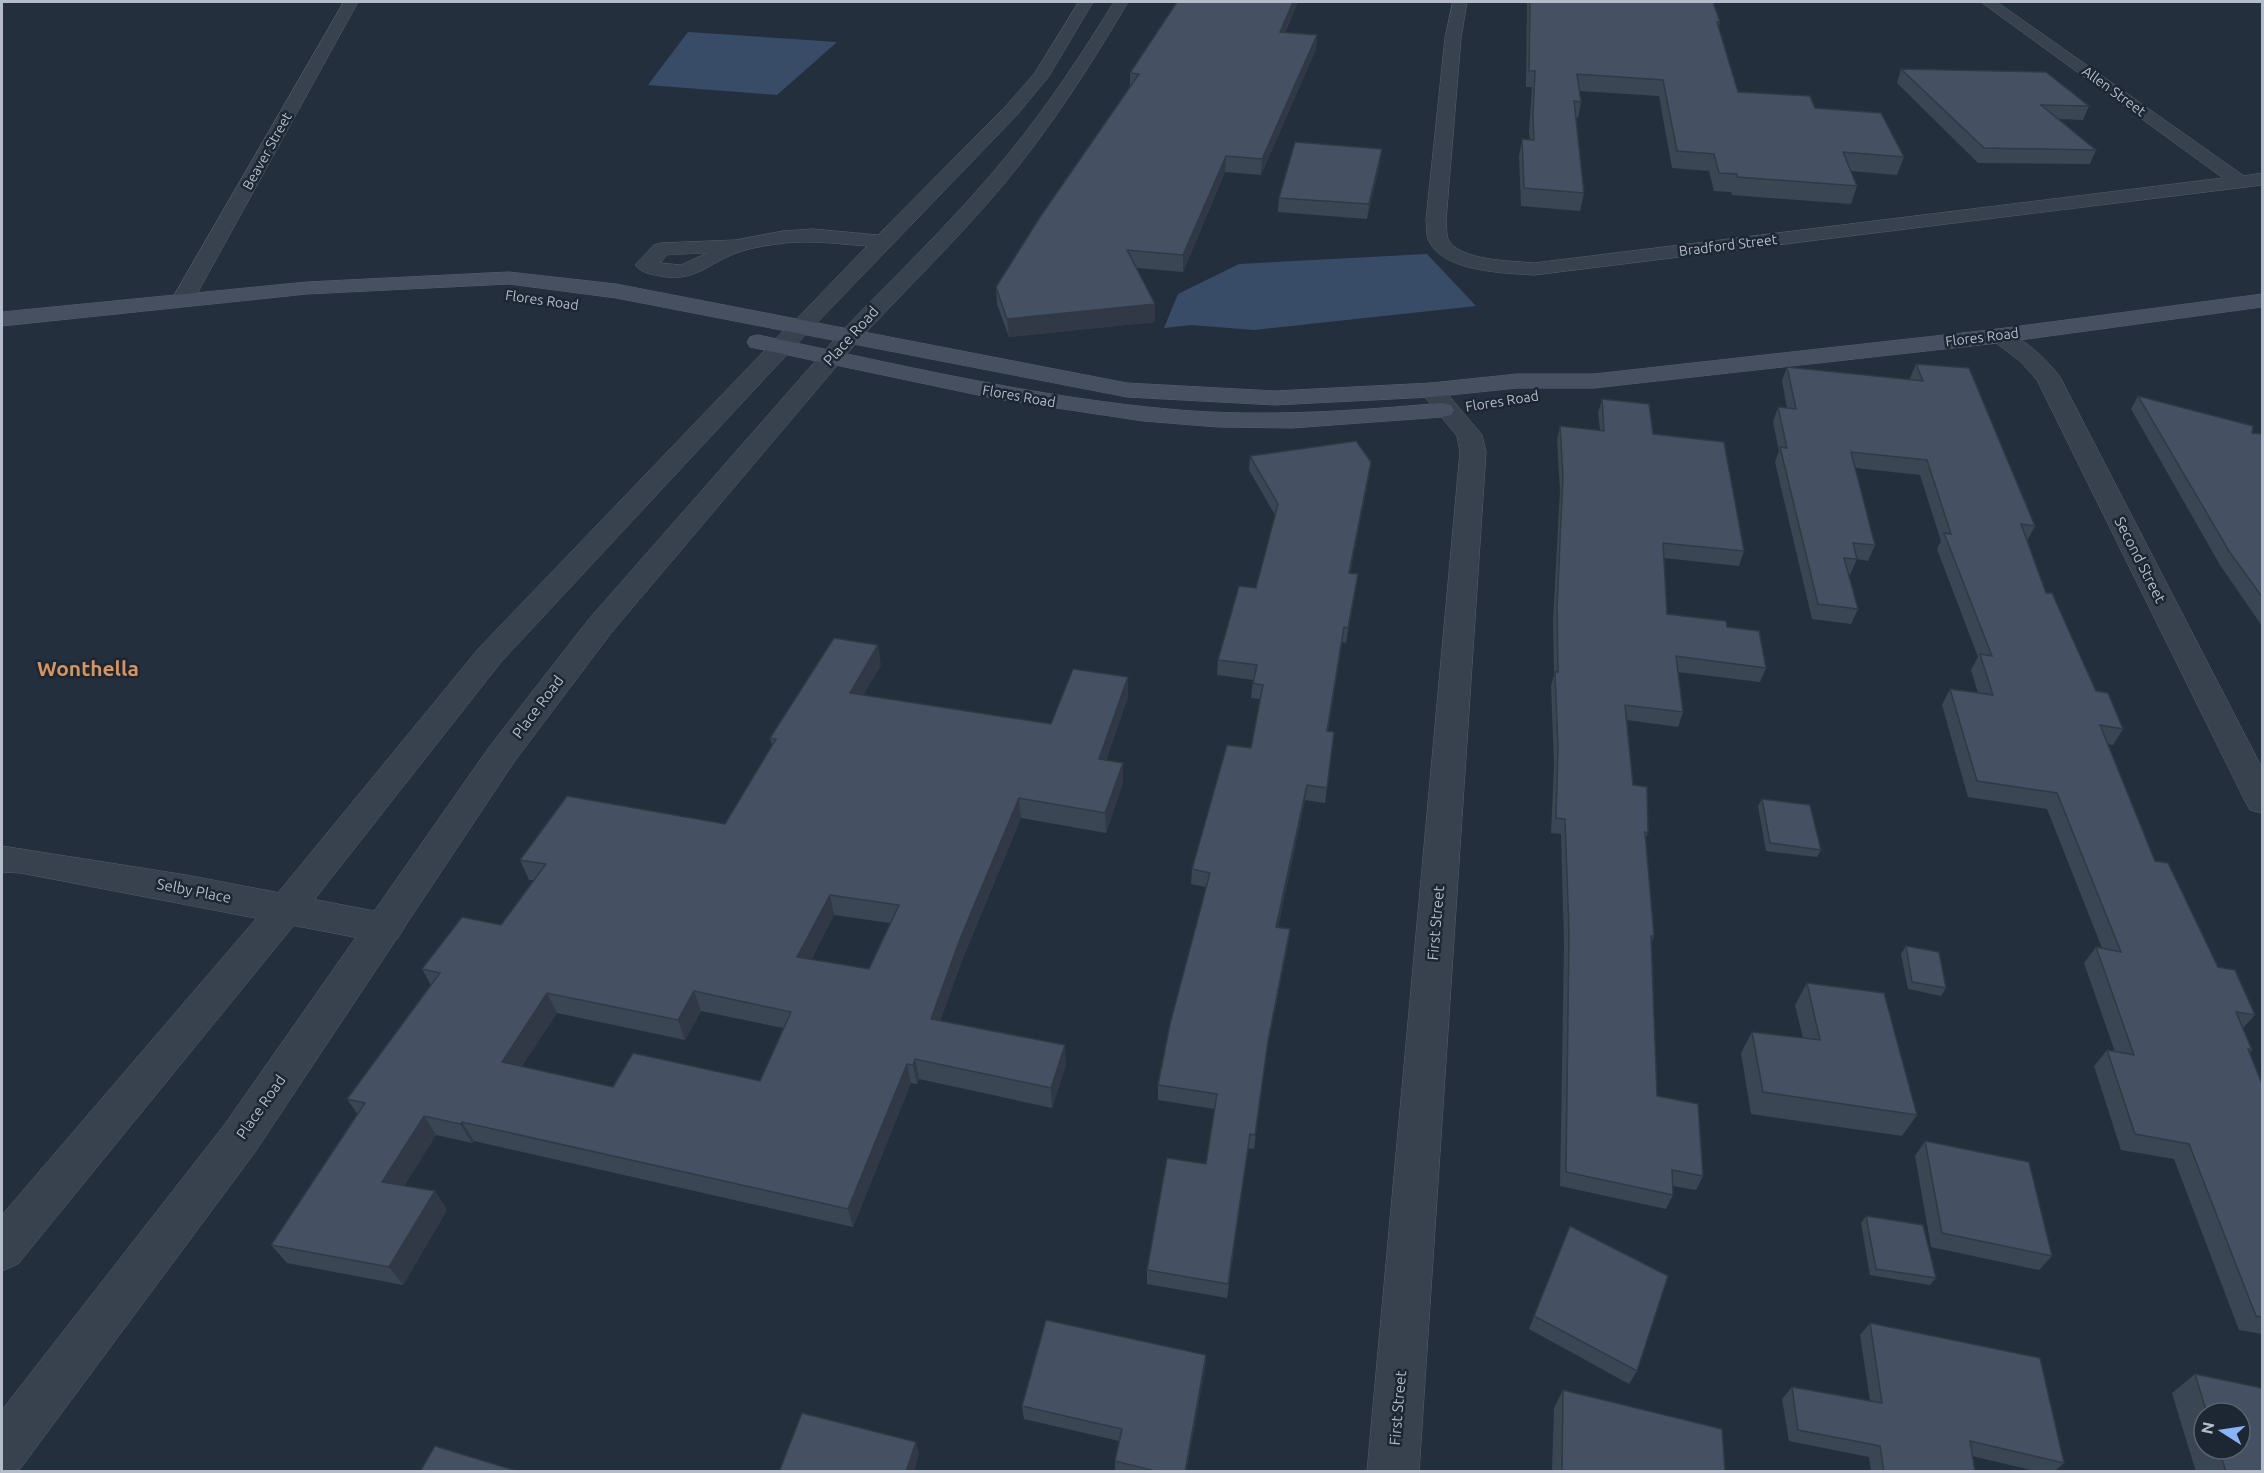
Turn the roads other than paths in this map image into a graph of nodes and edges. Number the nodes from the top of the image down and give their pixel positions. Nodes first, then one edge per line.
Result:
1 (351, 2) edge
2 (1086, 2) edge
3 (1121, 2) edge
4 (1461, 2) edge
5 (1988, 2) edge
6 (2262, 179) edge
7 (2239, 181) junction
8 (884, 242) junction
9 (735, 246) dead end
10 (449, 283) junction
11 (182, 301) junction
12 (2262, 302) edge
13 (2, 319) edge
14 (689, 327) dead end
15 (1998, 336) junction
16 (791, 337) junction
17 (738, 338) dead end
18 (840, 348) junction
19 (1439, 399) junction
20 (2262, 801) edge
21 (2, 859) edge
22 (286, 909) junction
23 (385, 928) junction
24 (2, 1249) edge
25 (2, 1451) edge
26 (1392, 1472) edge

1 - 11 street, Beaver Street
2 - 8 street
3 - 18 street, Place Road
4 - 7 street, Bradford Street
5 - 7 street, Allen Street
6 - 7 street, Bradford Street
8 - 9 street
8 - 16 street
10 - 11 main road, Flores Road
10 - 14 main road, Flores Road
10 - 16 main road, Flores Road
11 - 13 main road, Flores Road
12 - 15 main road, Flores Road
15 - 19 main road, Flores Road
15 - 20 street, Second Street
16 - 17 main road, Flores Road
16 - 18 main road, Flores Road
16 - 22 street
18 - 19 main road, Flores Road
18 - 23 street, Place Road
19 - 26 street, First Street
21 - 22 street, Selby Place
22 - 23 street, Selby Place
22 - 24 street
23 - 25 street, Place Road

